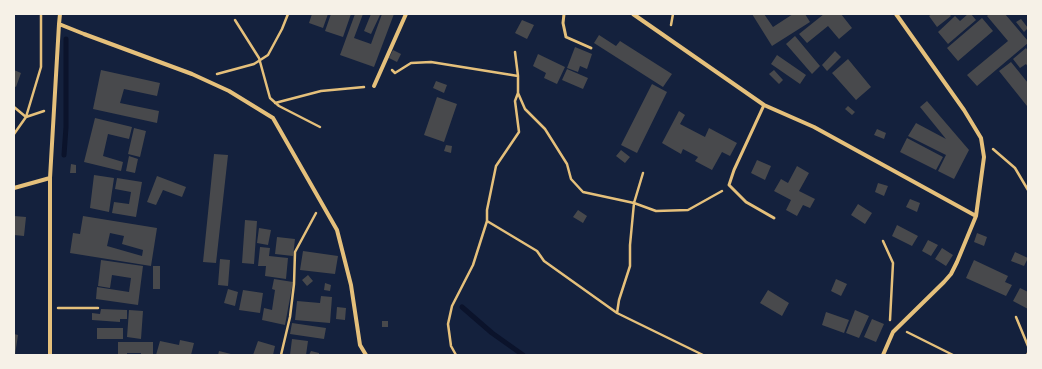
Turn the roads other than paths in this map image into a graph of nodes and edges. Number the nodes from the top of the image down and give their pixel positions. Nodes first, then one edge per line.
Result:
1 (60, 14) edge
2 (406, 14) edge
3 (564, 14) edge
4 (633, 14) edge
5 (896, 14) edge
6 (59, 24) junction
7 (591, 48) dead end
8 (374, 86) road end
9 (764, 105) junction
10 (50, 178) junction
11 (14, 188) edge
12 (976, 216) junction
13 (774, 218) dead end
14 (50, 355) edge
15 (366, 355) edge
16 (883, 355) edge

1 - 6 street
2 - 8 street
3 - 7 lane
4 - 9 street
5 - 12 street
6 - 10 street
6 - 15 street
9 - 12 street
9 - 13 lane
10 - 11 street
10 - 14 street
12 - 16 street

